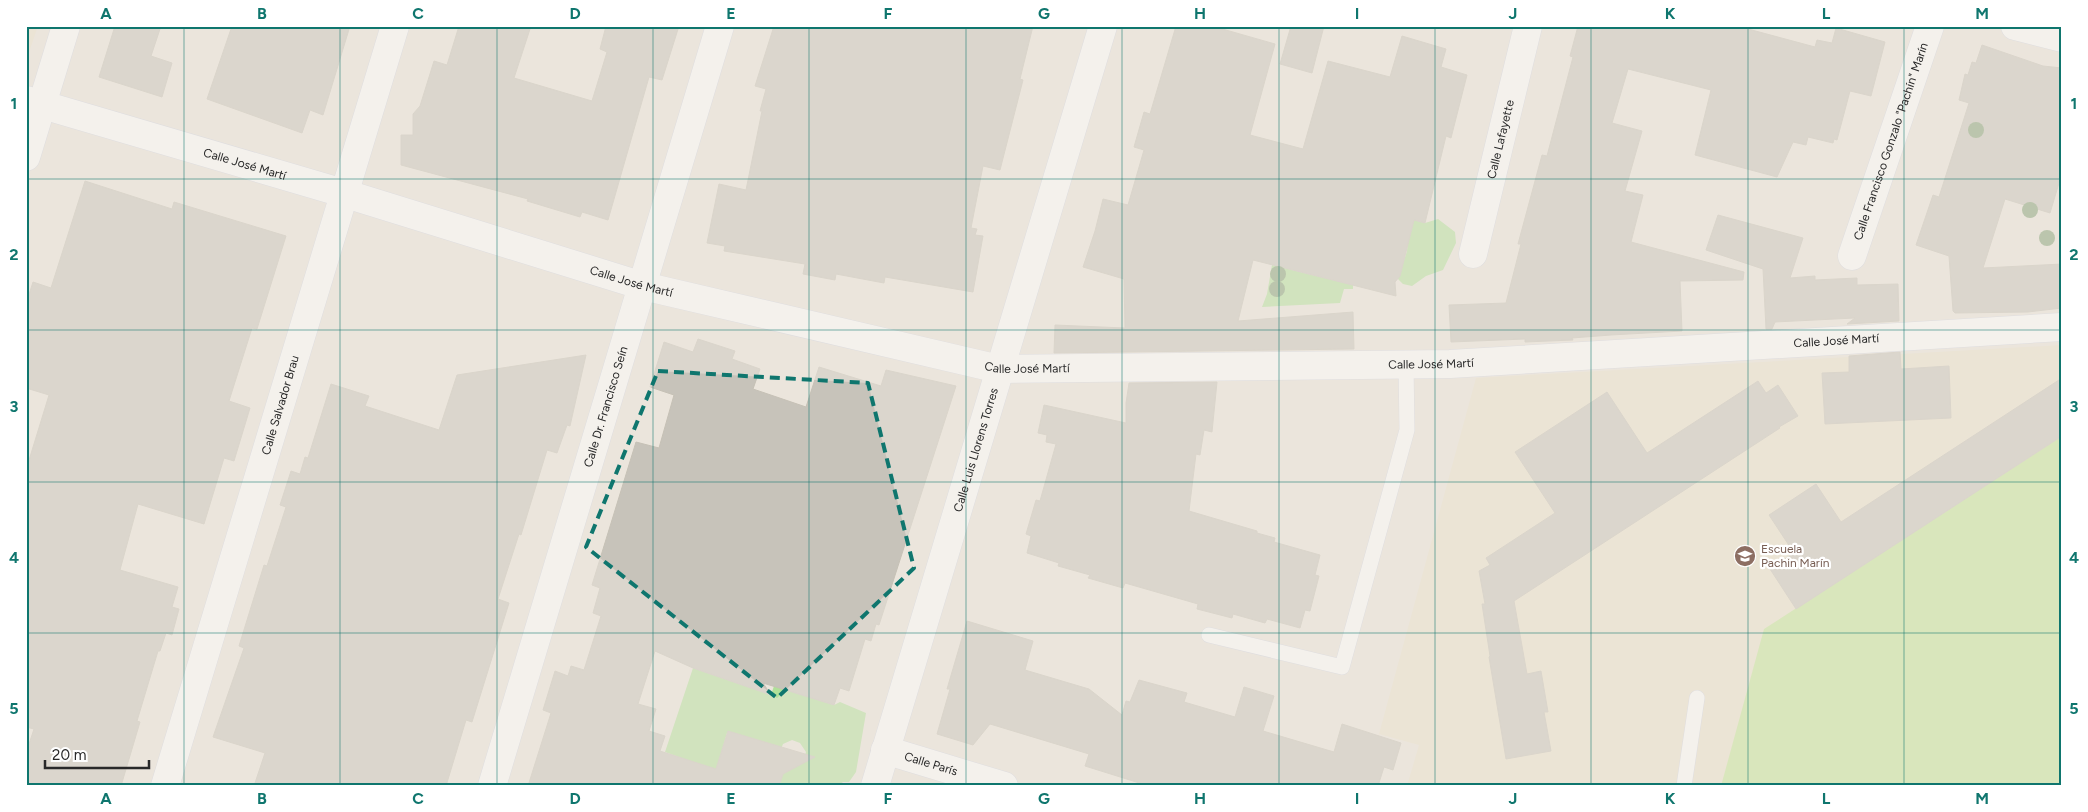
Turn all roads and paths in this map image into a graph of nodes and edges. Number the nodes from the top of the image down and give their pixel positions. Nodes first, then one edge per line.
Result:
1 (66, 26) edge
2 (395, 26) edge
3 (720, 26) edge
4 (1103, 26) edge
5 (1528, 26) edge
6 (1930, 26) edge
7 (2015, 26) edge
8 (2062, 38) edge
9 (34, 102) edge
10 (26, 156) edge
11 (344, 193) junction
12 (1473, 254) dead end
13 (1852, 256) dead end
14 (643, 286) junction
15 (2062, 327) edge
16 (1406, 365) junction
17 (999, 369) junction
18 (1209, 635) dead end
19 (1697, 698) dead end
20 (885, 750) junction
21 (165, 786) edge
22 (492, 786) edge
23 (874, 786) edge
24 (1004, 786) edge
25 (1684, 786) edge

1 - 9 street
2 - 11 street, Calle Salvador Brau
3 - 14 street, Calle Dr. Francisco Seín
4 - 17 street, Calle Luis Llorens Torres
5 - 12 street, Calle Lafayette
6 - 13 street, Calle Francisco Gonzalo "Pachín" Marín
7 - 8 street
9 - 10 street
9 - 11 street, Calle José Martí
11 - 14 street, Calle José Martí
11 - 21 street, Calle Salvador Brau
14 - 17 street, Calle José Martí
14 - 22 street, Calle Dr. Francisco Seín
15 - 16 street, Calle José Martí
16 - 17 street, Calle José Martí
16 - 18 lane
17 - 20 street, Calle Luis Llorens Torres
19 - 25 lane
20 - 23 street, Calle Luis Llorens Torres
20 - 24 street, Calle París

